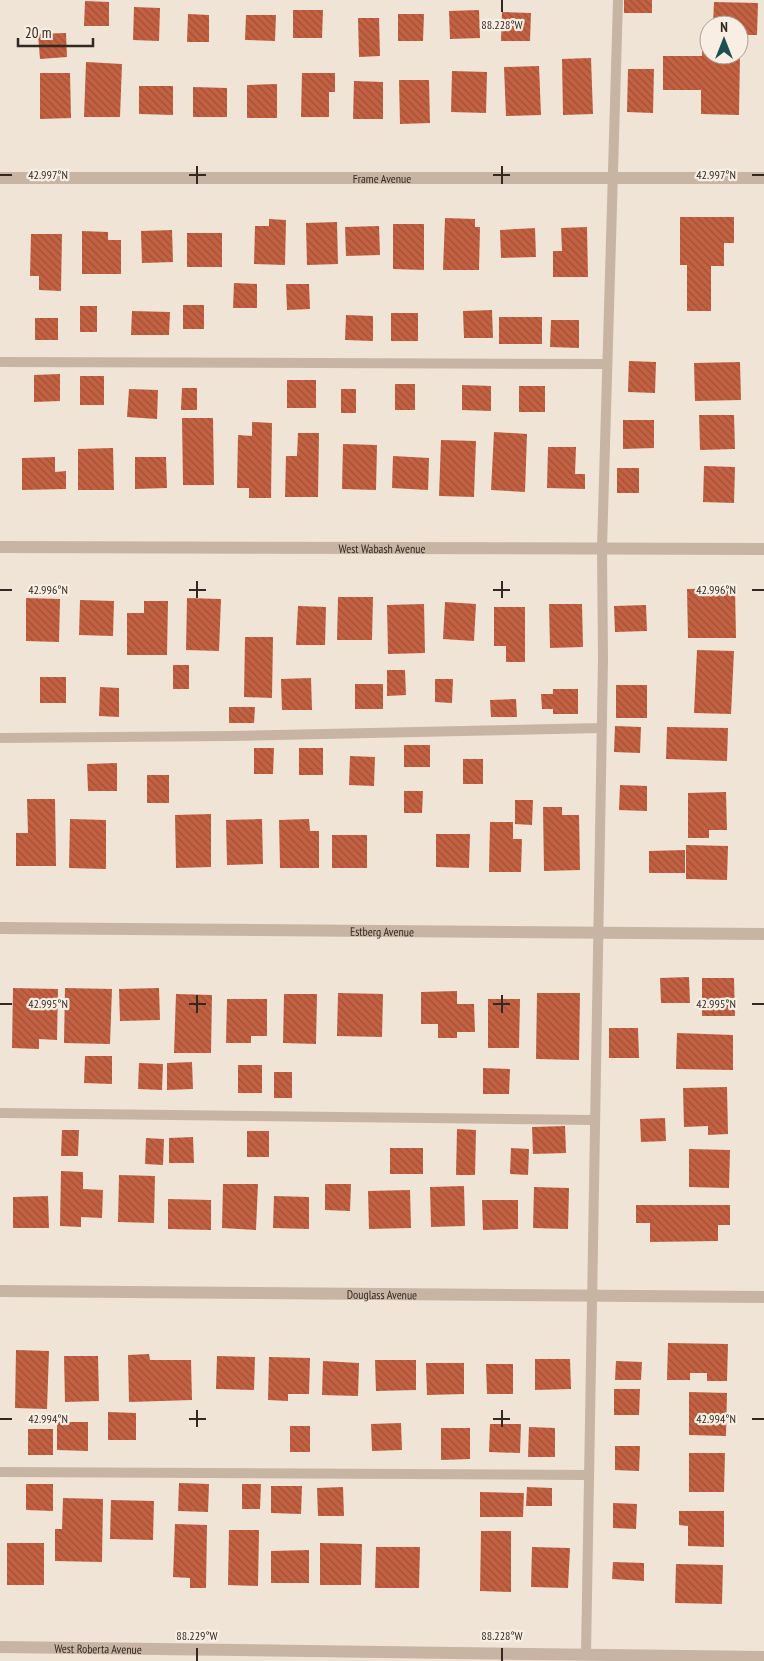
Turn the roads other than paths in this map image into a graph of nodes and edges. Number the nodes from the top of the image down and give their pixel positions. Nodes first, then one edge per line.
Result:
1 (618, 0) edge
2 (0, 178) edge
3 (611, 178) junction
4 (764, 178) edge
5 (0, 362) edge
6 (606, 364) junction
7 (0, 547) edge
8 (602, 548) junction
9 (764, 549) edge
10 (601, 728) junction
11 (0, 738) edge
12 (0, 928) edge
13 (597, 934) junction
14 (764, 934) edge
15 (0, 1113) edge
16 (594, 1120) junction
17 (0, 1291) edge
18 (591, 1295) junction
19 (764, 1298) edge
20 (0, 1472) edge
21 (588, 1475) junction
22 (0, 1647) edge
23 (586, 1655) junction
24 (764, 1657) edge

1 - 3 lane
2 - 3 street, Frame Avenue
3 - 4 street, Frame Avenue
3 - 6 lane
5 - 6 lane
6 - 8 lane
7 - 8 street, West Wabash Avenue
8 - 9 street, West Wabash Avenue
8 - 10 lane
10 - 11 lane
10 - 13 lane
12 - 13 street, Estberg Avenue
13 - 14 street, Estberg Avenue
13 - 16 lane
15 - 16 lane
16 - 18 lane
17 - 18 street, Douglass Avenue
18 - 19 street, Douglass Avenue
18 - 21 lane
20 - 21 lane
21 - 23 lane
22 - 23 street, West Roberta Avenue
23 - 24 street, West Roberta Avenue

